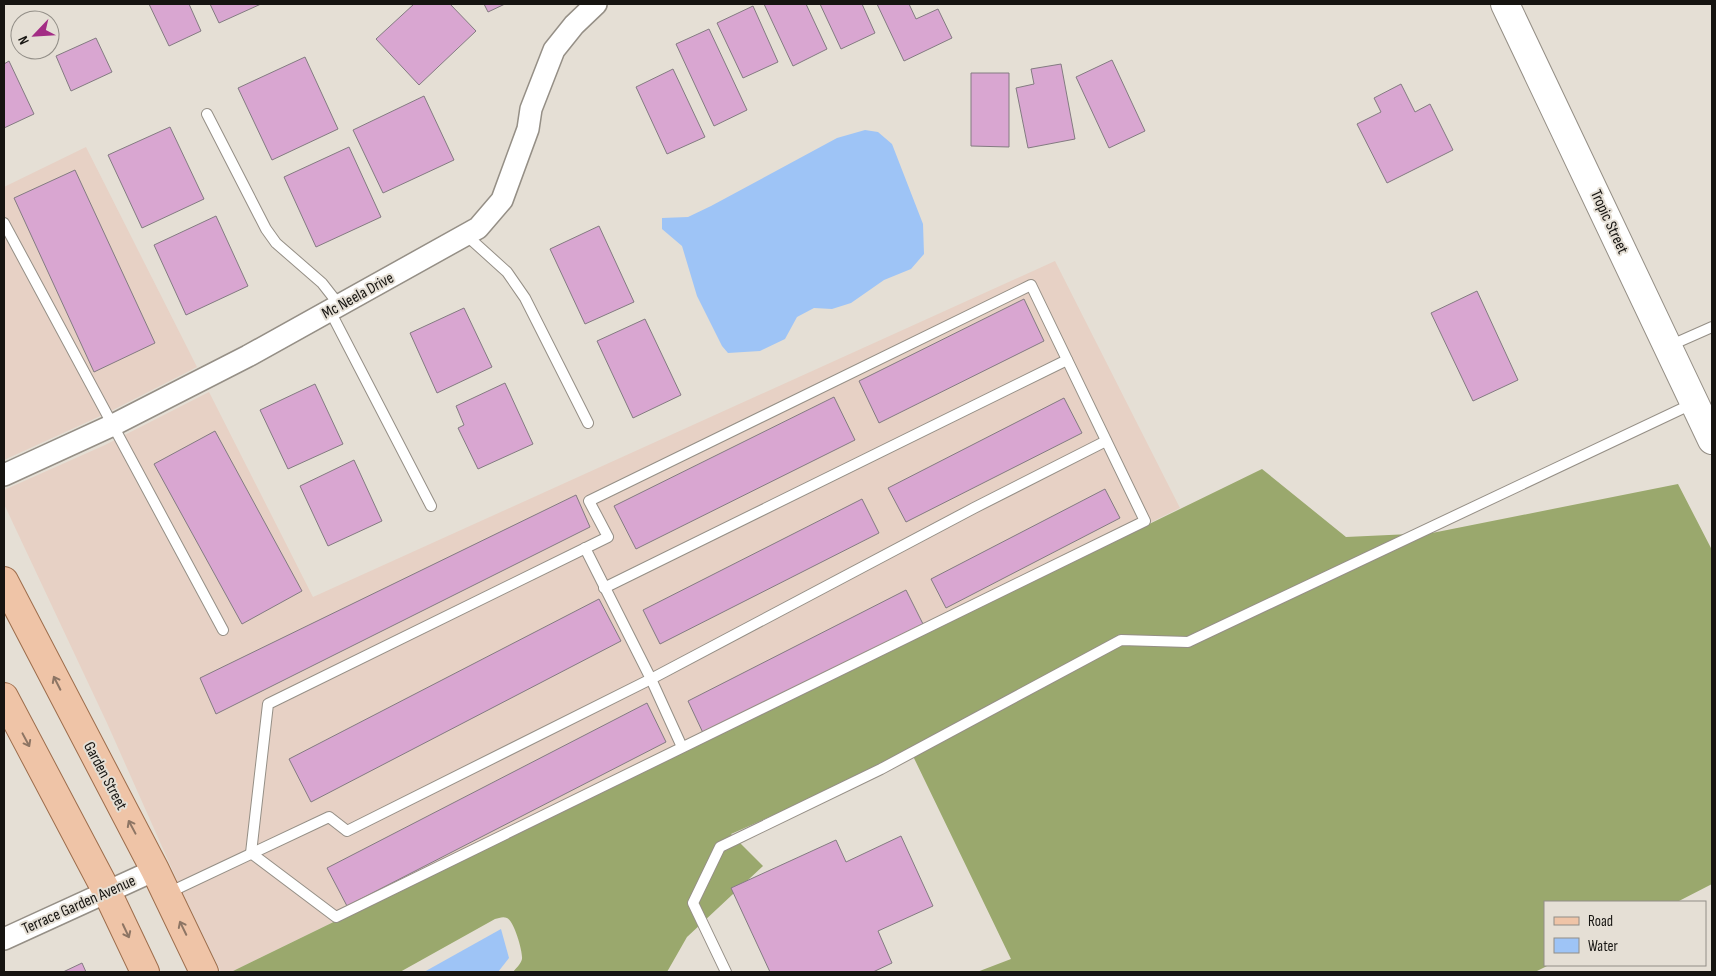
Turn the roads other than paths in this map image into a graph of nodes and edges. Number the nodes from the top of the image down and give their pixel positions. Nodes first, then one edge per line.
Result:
1 (596, 4) edge
2 (1505, 4) edge
3 (207, 114) dead end
4 (4, 223) edge
5 (466, 235) junction
6 (335, 308) junction
7 (1712, 327) edge
8 (1668, 347) junction
9 (1067, 360) junction
10 (1694, 402) junction
11 (588, 423) dead end
12 (113, 425) junction
13 (1712, 440) edge
14 (1106, 441) junction
15 (4, 475) edge
16 (431, 506) dead end
17 (585, 548) junction
18 (4, 581) edge
19 (604, 588) junction
20 (223, 630) dead end
21 (651, 679) junction
22 (4, 697) edge
23 (682, 747) junction
24 (251, 854) junction
25 (160, 882) junction
26 (107, 892) junction
27 (4, 939) edge
28 (145, 972) edge
29 (204, 972) edge
30 (726, 972) edge

1 - 5 street, Mc Neela Drive
2 - 8 street, Tropic Street
3 - 6 lane
4 - 12 lane
5 - 6 street, Mc Neela Drive
5 - 11 lane
6 - 12 street, Mc Neela Drive
6 - 16 lane
7 - 8 lane
8 - 10 street, Tropic Street
9 - 14 lane
9 - 17 lane
9 - 19 lane
10 - 13 street, Tropic Street
10 - 30 lane
12 - 15 street, Mc Neela Drive
12 - 20 lane
14 - 21 lane
14 - 23 lane
17 - 19 lane
17 - 24 lane
25 -> 18 main road, Garden Street
19 - 21 lane
21 - 23 lane
21 - 24 lane
22 -> 26 main road
23 - 24 lane
24 - 25 lane
25 - 26 street, Terrace Garden Avenue
29 -> 25 main road, Garden Street
26 - 27 street, Terrace Garden Avenue
26 -> 28 main road

